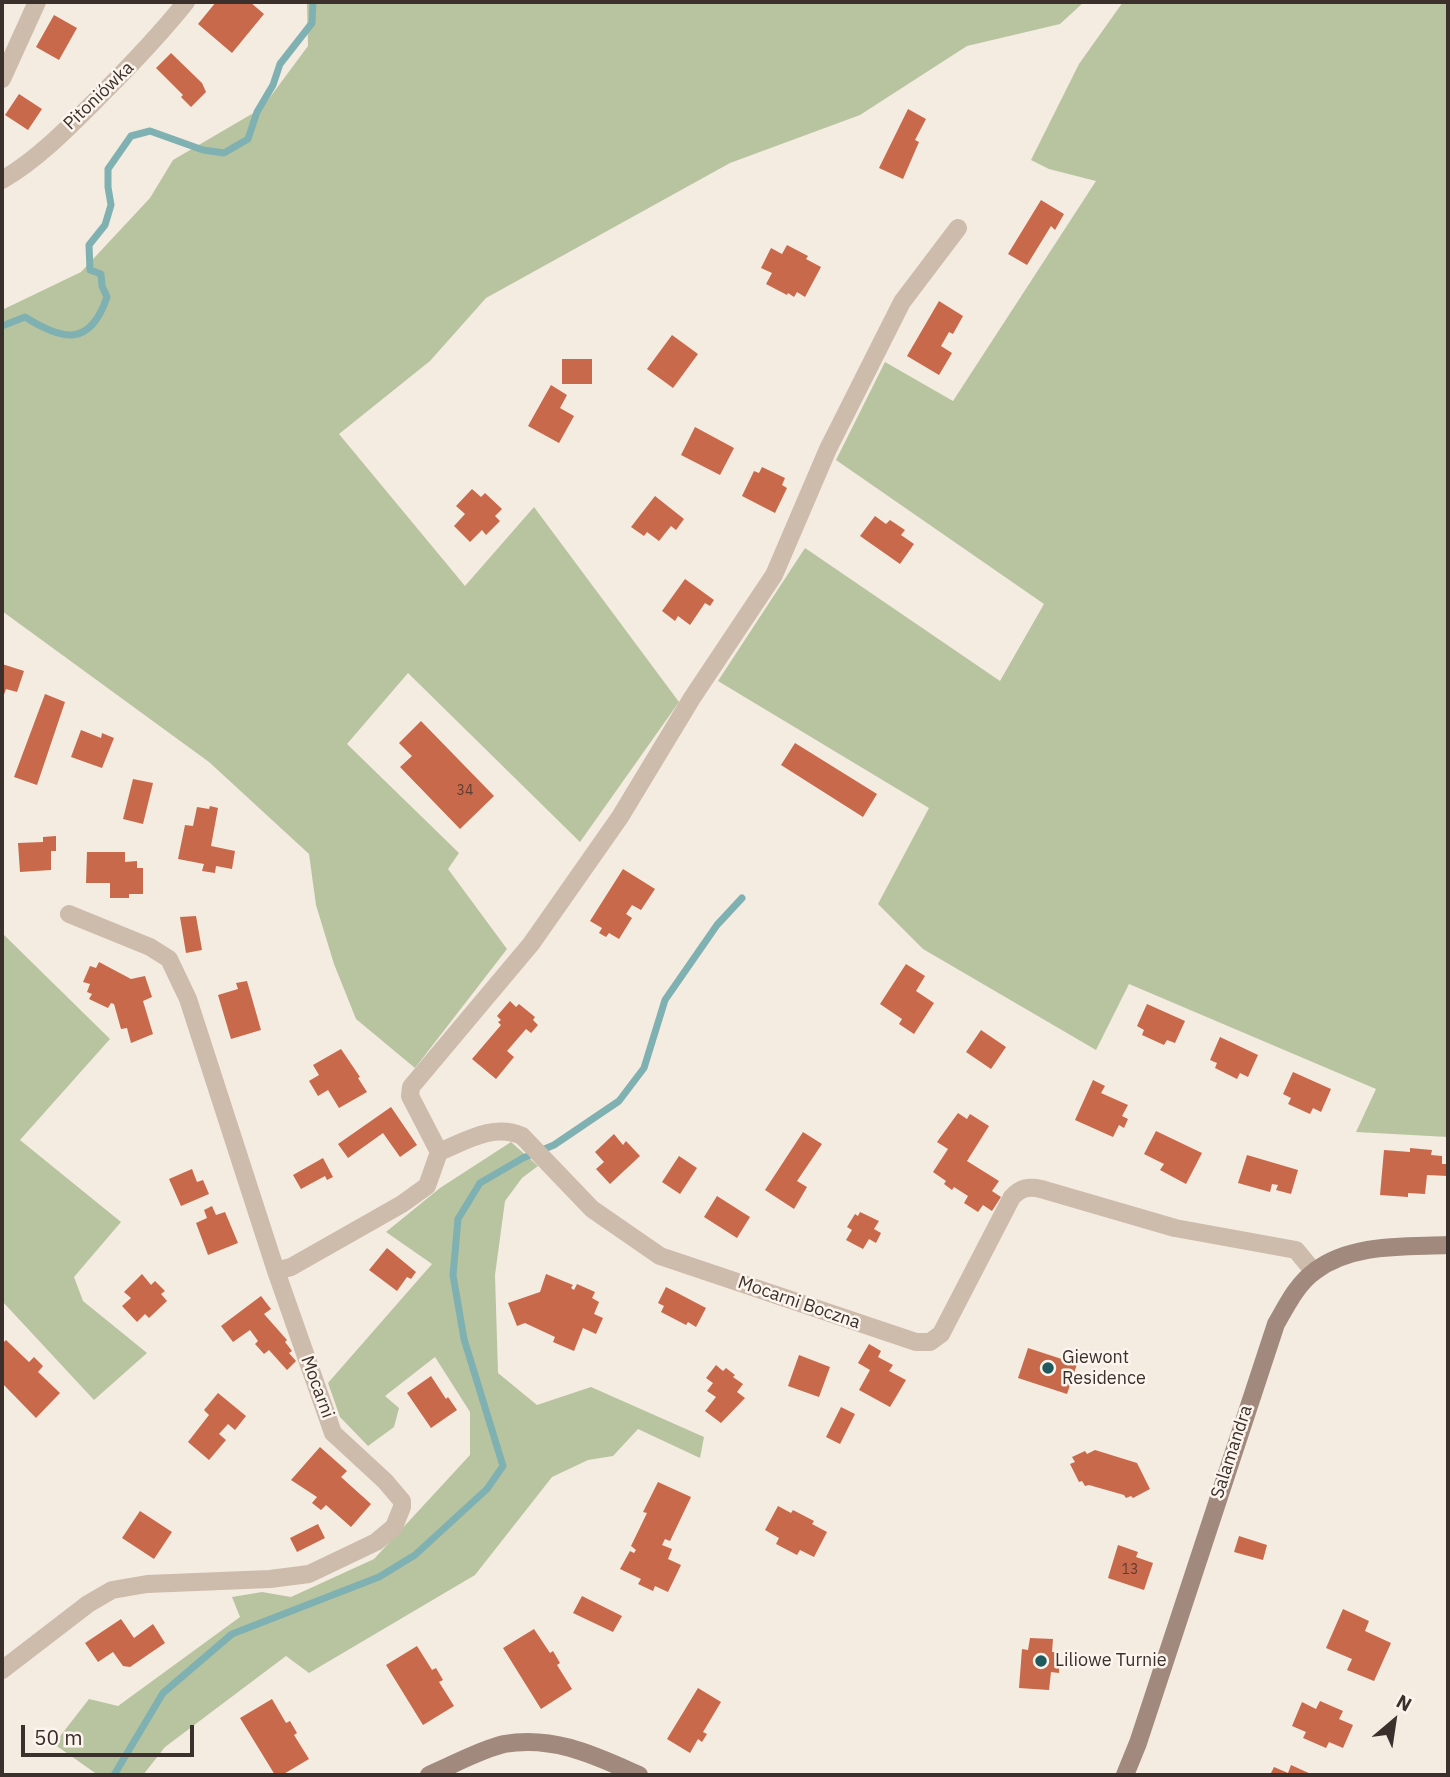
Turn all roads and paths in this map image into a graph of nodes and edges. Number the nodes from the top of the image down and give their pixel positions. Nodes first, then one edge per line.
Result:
1 (37, 2) edge
2 (186, 2) edge
3 (2, 79) edge
4 (2, 180) edge
5 (958, 228) dead end
6 (69, 914) dead end
7 (439, 1152) junction
8 (1448, 1245) edge
9 (276, 1271) junction
10 (1314, 1272) junction
11 (2, 1670) edge
12 (429, 1775) edge
13 (639, 1775) edge
14 (1125, 1775) edge

1 - 3 street
2 - 4 street, Pitoniówka
5 - 7 street
6 - 9 street, Mocarni
7 - 9 street
7 - 10 street, Mocarni Boczna
8 - 10 street, Salamandra
9 - 11 street, Mocarni
10 - 14 street, Salamandra
12 - 13 street

